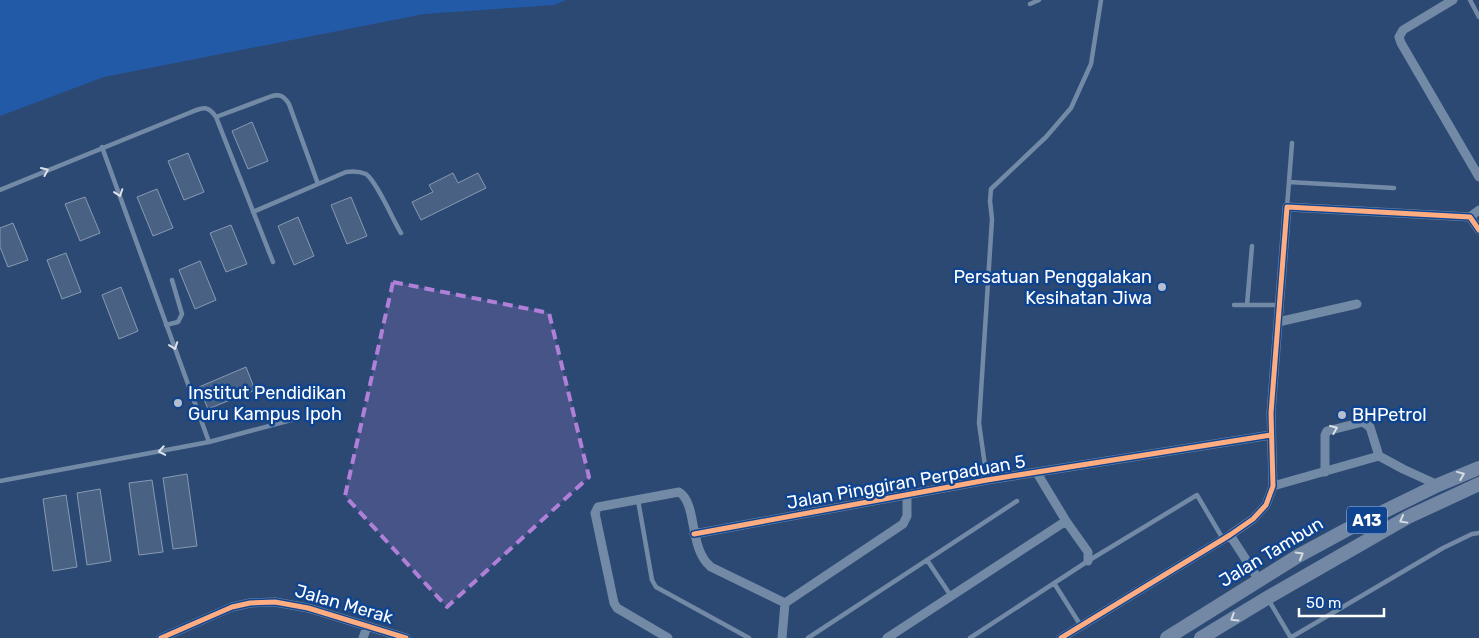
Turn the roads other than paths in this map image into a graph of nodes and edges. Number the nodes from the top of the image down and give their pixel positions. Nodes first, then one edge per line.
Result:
1 (1039, 0) edge
2 (1101, 0) edge
3 (1454, 0) edge
4 (1470, 0) edge
5 (1030, 4) dead end
6 (1479, 18) edge
7 (216, 117) junction
8 (1292, 143) dead end
9 (102, 147) junction
10 (1479, 177) edge
11 (1289, 182) junction
12 (318, 184) junction
13 (1394, 188) dead end
14 (0, 190) edge
15 (1287, 207) junction
16 (1479, 210) edge
17 (253, 212) junction
18 (1470, 217) junction
19 (1479, 230) edge
20 (401, 233) dead end
21 (1252, 246) dead end
22 (273, 262) dead end
23 (172, 280) dead end
24 (1357, 304) dead end
25 (1247, 305) junction
26 (1279, 305) junction
27 (1234, 306) dead end
28 (1278, 322) junction
29 (166, 325) junction
30 (295, 419) dead end
31 (1271, 435) junction
32 (210, 442) junction
33 (1379, 456) junction
34 (1479, 468) edge
35 (1036, 472) junction
36 (1325, 472) junction
37 (987, 480) junction
38 (0, 481) edge
39 (1479, 484) edge
40 (1438, 485) junction
41 (1273, 486) junction
42 (907, 495) junction
43 (638, 500) junction
44 (1017, 501) dead end
45 (1066, 521) junction
46 (1479, 533) edge
47 (694, 534) junction
48 (1226, 538) junction
49 (1367, 540) junction
50 (927, 560) junction
51 (1088, 561) junction
52 (1259, 580) junction
53 (1054, 583) junction
54 (951, 596) junction
55 (1267, 598) junction
56 (784, 603) junction
57 (1081, 626) junction
58 (367, 627) junction
59 (901, 634) edge
60 (161, 638) edge
61 (363, 638) edge
62 (406, 638) edge
63 (668, 638) edge
64 (749, 638) edge
65 (782, 638) edge
66 (808, 638) edge
67 (887, 638) edge
68 (970, 638) edge
69 (1061, 638) edge
70 (1169, 638) edge
71 (1201, 638) edge
72 (1290, 638) edge

1 - 5 lane
2 - 37 lane
3 - 10 street
4 - 6 lane
7 - 9 lane
7 - 12 lane
7 - 17 lane
8 - 11 lane
14 -> 9 lane
9 -> 29 lane
11 - 13 lane
11 - 15 lane
12 - 17 lane
12 - 20 lane
15 - 18 street
15 - 26 street
16 - 18 street
17 - 22 lane
18 - 19 street
21 - 25 lane
23 - 29 lane
24 - 28 street
25 - 26 lane
25 - 27 lane
26 - 28 street
28 - 31 street
29 -> 32 lane
30 - 32 lane
31 - 35 street, Jalan Pinggiran Perpaduan 5
31 - 41 street
32 -> 38 lane
33 - 36 street
36 -> 33 street
33 - 40 street
40 -> 34 main road, Jalan Tambun / A13
35 - 37 street, Jalan Pinggiran Perpaduan 5
35 - 45 street
36 - 41 street
37 - 42 street, Jalan Pinggiran Perpaduan 5
39 -> 49 main road, Jalan Tambun / A13
52 -> 40 main road, Jalan Tambun / A13
41 - 48 street
42 - 47 street, Jalan Pinggiran Perpaduan 5
42 - 56 street
43 - 47 street
43 - 63 street
43 - 64 lane
44 - 50 lane
45 - 51 street
45 - 54 street
46 - 72 lane
47 - 56 street
48 - 51 lane
48 - 52 street
48 - 57 street
49 - 52 main road
49 - 55 main road, Jalan Tambun / A13
50 - 54 lane
50 - 66 lane
51 - 53 lane
52 - 70 main road, Jalan Tambun / A13
53 - 57 lane
53 - 68 lane
54 - 59 street
55 - 70 main road
55 -> 71 main road, Jalan Tambun / A13
55 - 72 lane
56 - 65 street
57 - 69 street
58 - 60 street, Jalan Merak
58 - 61 street
58 - 62 street, Jalan Merak
59 - 67 street

